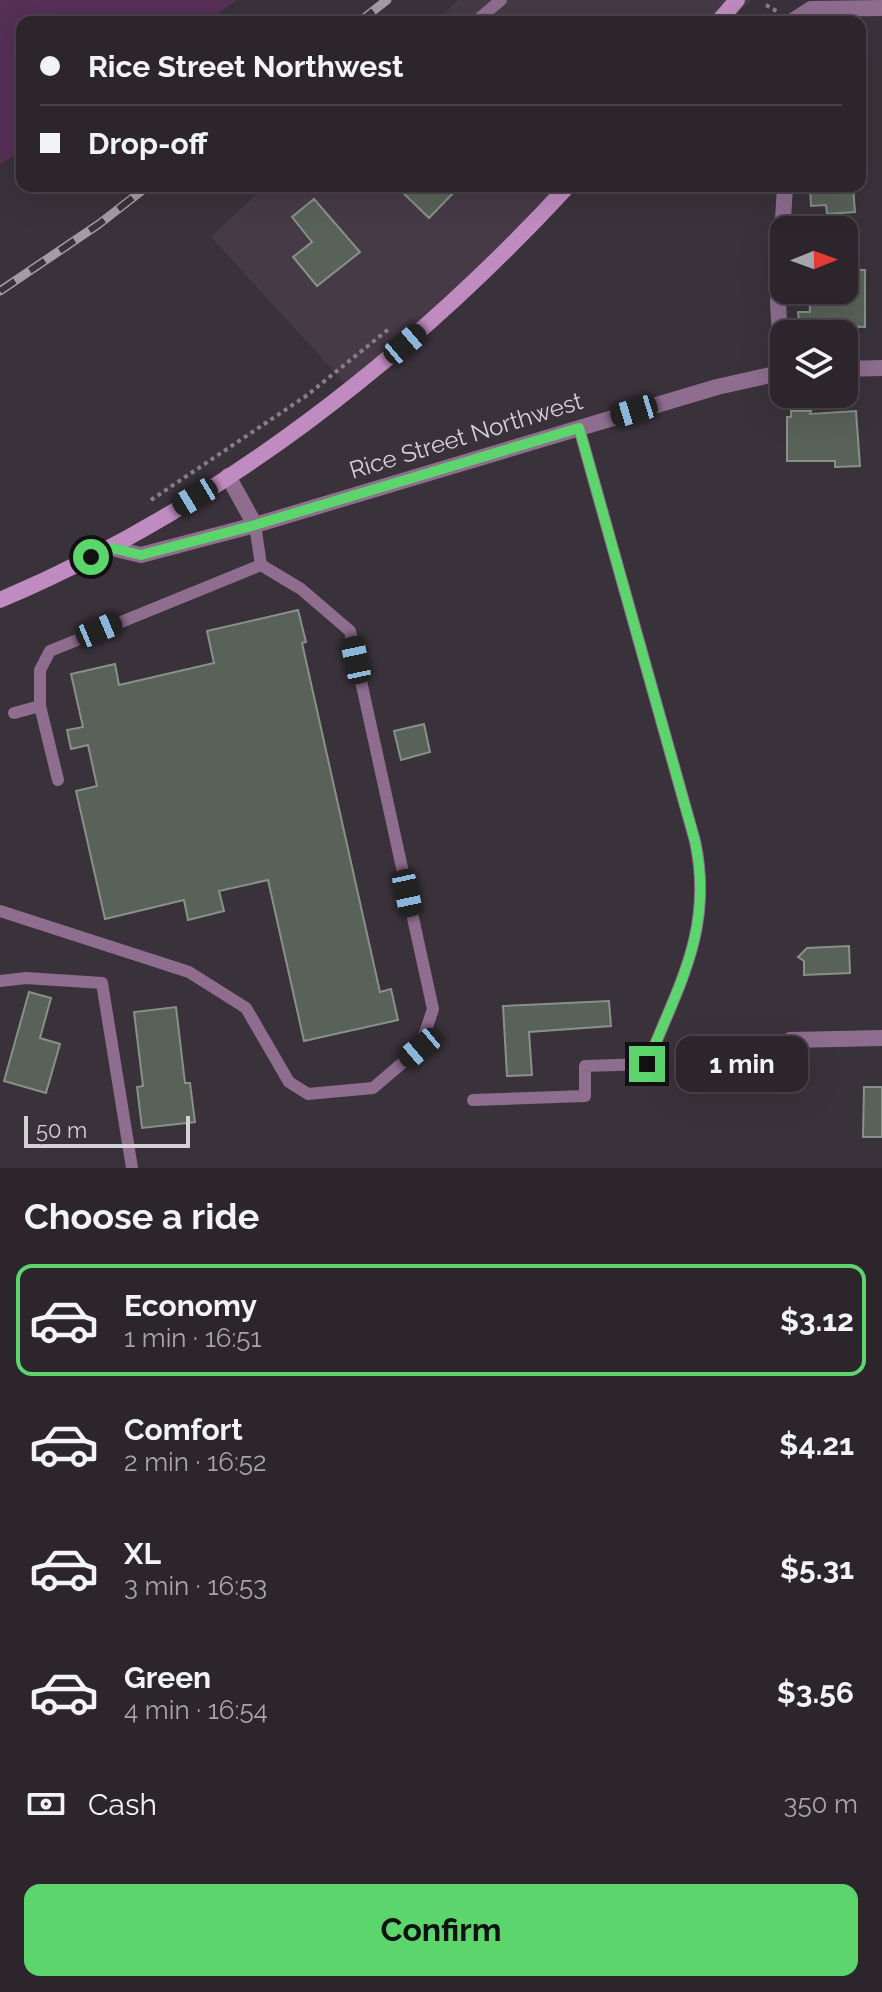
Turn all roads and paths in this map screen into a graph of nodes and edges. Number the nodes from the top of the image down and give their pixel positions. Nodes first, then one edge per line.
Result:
1 (501, 0) edge
2 (737, 0) edge
3 (882, 8) edge
4 (482, 16) edge
5 (723, 16) edge
6 (800, 16) edge
7 (562, 192) edge
8 (785, 192) edge
9 (779, 320) edge
10 (393, 326) dead end
11 (882, 368) edge
12 (858, 369) edge
13 (770, 375) edge
14 (579, 428) junction
15 (228, 476) junction
16 (147, 503) dead end
17 (255, 525) junction
18 (112, 548) junction
19 (261, 565) junction
20 (0, 600) edge
21 (40, 706) junction
22 (14, 713) dead end
23 (58, 780) dead end
24 (0, 911) edge
25 (0, 981) edge
26 (882, 1038) edge
27 (790, 1040) dead end
28 (473, 1100) dead end
29 (132, 1168) edge

1 - 4 lane
2 - 5 main road
3 - 6 street
7 - 15 main road
8 - 9 street
10 - 16 path
11 - 12 street
13 - 14 street, Rice Street Northwest
14 - 17 street, Rice Street Northwest
14 - 28 lane
15 - 17 street
15 - 18 main road
17 - 18 street, Rice Street Northwest
17 - 19 lane
18 - 20 main road
19 - 21 lane
19 - 24 lane
21 - 22 lane
21 - 23 lane
25 - 29 lane
26 - 27 street

